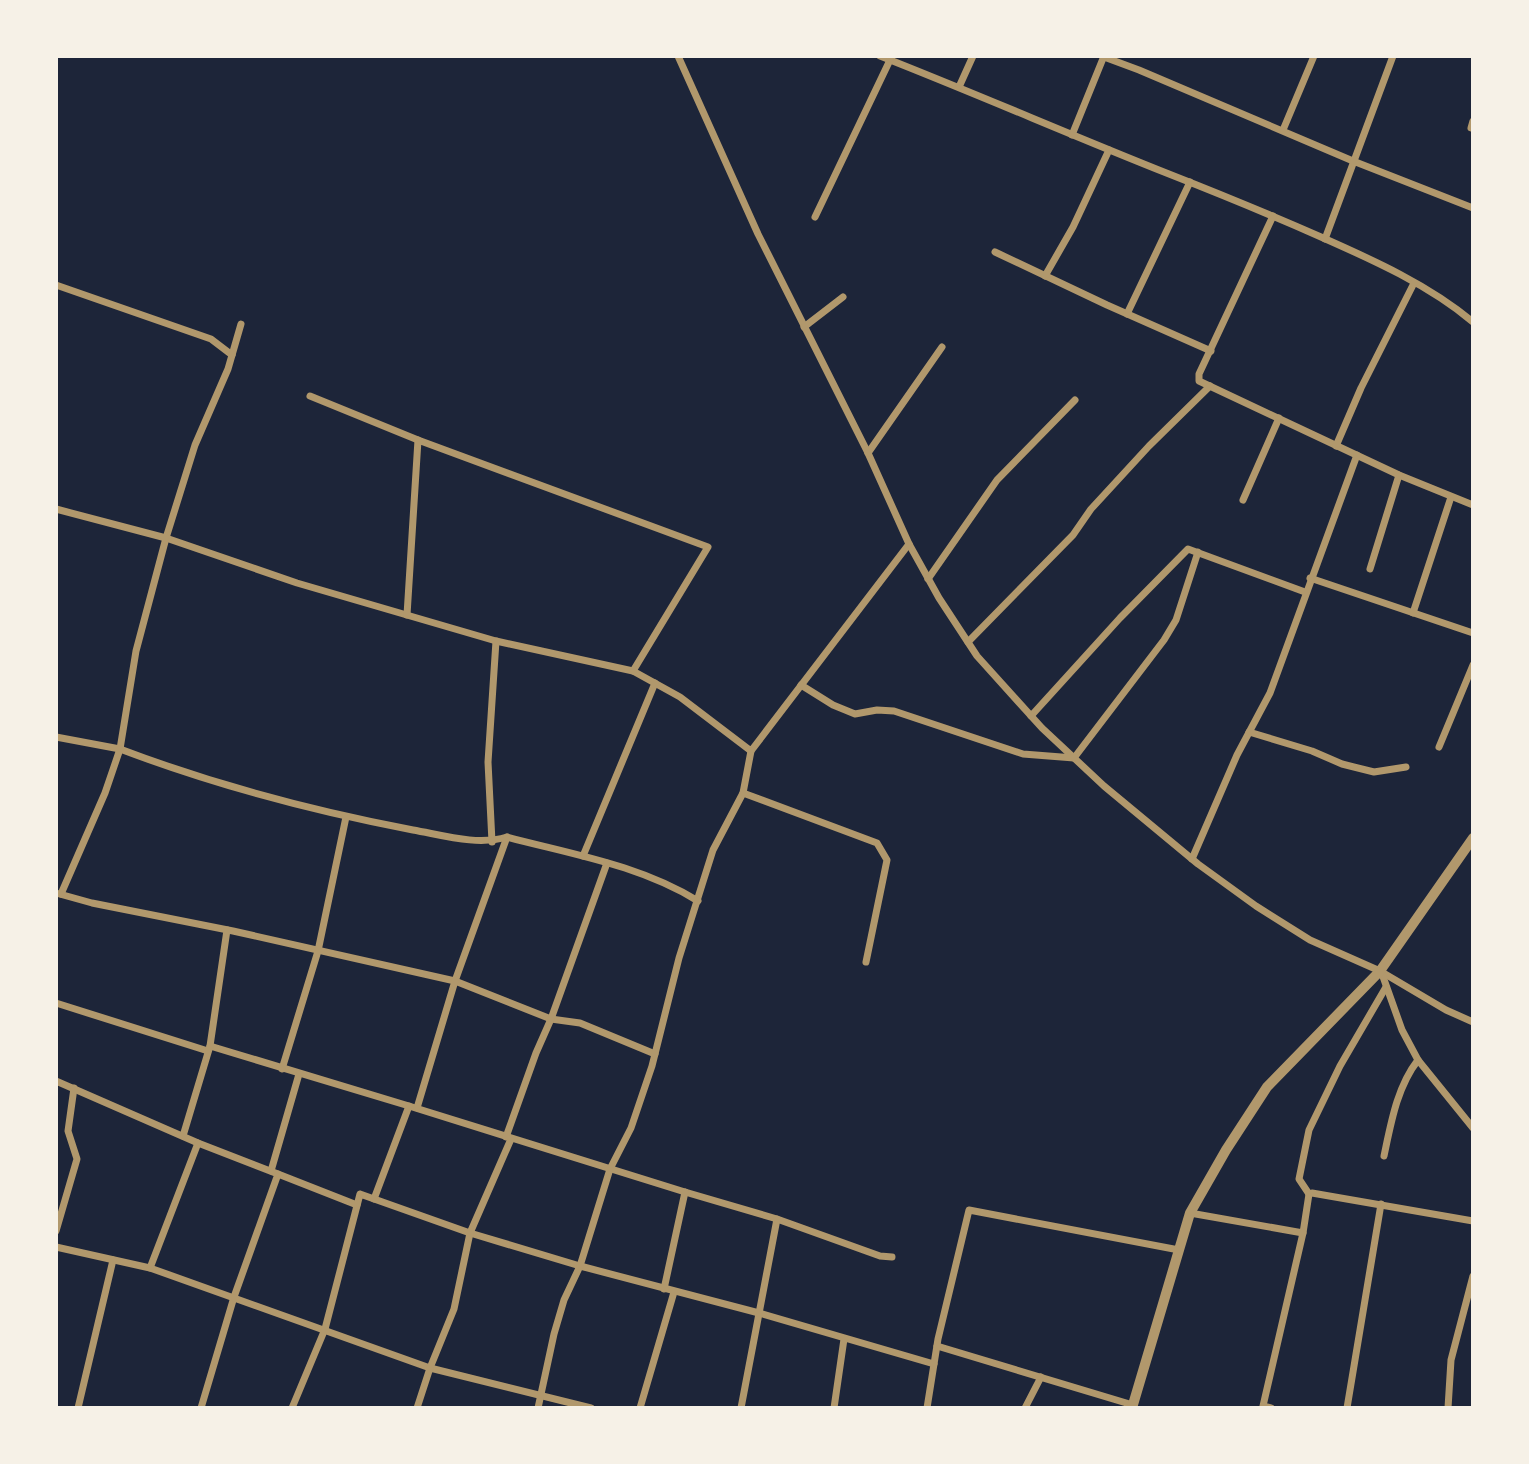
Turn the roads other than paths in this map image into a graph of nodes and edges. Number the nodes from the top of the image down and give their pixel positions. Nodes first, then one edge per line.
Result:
1 (678, 56) edge
2 (973, 56) edge
3 (1104, 56) edge
4 (1314, 56) edge
5 (1393, 56) edge
6 (884, 57) edge
7 (959, 87) junction
8 (1283, 130) junction
9 (1072, 135) junction
10 (1109, 150) junction
11 (1353, 161) junction
12 (1190, 182) junction
13 (1473, 208) edge
14 (1273, 216) junction
15 (815, 217) dead end
16 (1325, 239) junction
17 (995, 252) dead end
18 (1045, 276) junction
19 (1414, 283) junction
20 (56, 285) edge
21 (843, 297) dead end
22 (1127, 314) junction
23 (1473, 322) edge
24 (241, 324) dead end
25 (804, 327) junction
26 (942, 347) dead end
27 (1211, 351) junction
28 (232, 355) junction
29 (1210, 386) junction
30 (310, 396) dead end
31 (1075, 401) dead end
32 (1279, 418) junction
33 (418, 440) junction
34 (1336, 446) junction
35 (868, 453) junction
36 (1357, 456) junction
37 (1399, 475) junction
38 (1451, 497) junction
39 (1243, 500) dead end
40 (1473, 505) edge
41 (56, 509) edge
42 (166, 538) junction
43 (909, 544) junction
44 (1198, 552) junction
45 (1370, 569) dead end
46 (1310, 578) junction
47 (928, 579) junction
48 (1306, 592) junction
49 (1413, 613) junction
50 (407, 615) junction
51 (1473, 633) edge
52 (496, 641) junction
53 (968, 642) junction
54 (1473, 665) edge
55 (633, 671) junction
56 (655, 683) junction
57 (801, 685) junction
58 (1031, 716) junction
59 (1249, 732) junction
60 (56, 737) edge
61 (1439, 747) dead end
62 (120, 750) junction
63 (751, 751) junction
64 (1074, 758) junction
65 (1406, 767) dead end
66 (743, 793) junction
67 (346, 817) junction
68 (507, 837) junction
69 (1473, 838) edge
70 (492, 842) junction
71 (583, 856) junction
72 (1192, 859) junction
73 (607, 863) junction
74 (59, 893) edge
75 (698, 901) junction
76 (227, 930) junction
77 (318, 951) junction
78 (866, 962) dead end
79 (1380, 971) junction
80 (455, 981) junction
81 (1386, 987) junction
82 (56, 1003) edge
83 (551, 1019) junction
84 (1473, 1022) edge
85 (209, 1049) junction
86 (655, 1054) junction
87 (1418, 1060) junction
88 (282, 1069) junction
89 (299, 1074) junction
90 (56, 1081) edge
91 (74, 1088) junction
92 (413, 1107) junction
93 (1473, 1128) edge
94 (183, 1136) junction
95 (508, 1138) junction
96 (198, 1143) junction
97 (1384, 1156) dead end
98 (610, 1169) junction
99 (274, 1173) junction
100 (684, 1192) junction
101 (1309, 1194) junction
102 (374, 1199) junction
103 (1381, 1204) junction
104 (357, 1205) junction
105 (1190, 1213) junction
106 (777, 1219) junction
107 (1473, 1221) edge
108 (56, 1231) edge
109 (470, 1233) junction
110 (1303, 1233) junction
111 (56, 1247) edge
112 (1179, 1250) junction
113 (892, 1257) dead end
114 (114, 1260) junction
115 (580, 1266) junction
116 (150, 1268) junction
117 (1473, 1276) edge
118 (664, 1289) junction
119 (674, 1292) junction
120 (234, 1297) junction
121 (759, 1313) junction
122 (325, 1329) junction
123 (844, 1339) junction
124 (937, 1346) junction
125 (934, 1364) junction
126 (430, 1368) junction
127 (1041, 1377) junction
128 (541, 1395) junction
129 (1133, 1406) edge
130 (78, 1408) edge
131 (201, 1408) edge
132 (292, 1408) edge
133 (417, 1408) edge
134 (538, 1408) edge
135 (591, 1408) edge
136 (640, 1408) edge
137 (741, 1408) edge
138 (834, 1408) edge
139 (927, 1408) edge
140 (1025, 1408) edge
141 (1271, 1408) edge
142 (1347, 1408) edge
143 (1447, 1408) edge

1 - 25 street
2 - 7 street
3 - 8 street
3 - 9 street
4 - 8 street
5 - 11 street
6 - 7 street
6 - 15 street
7 - 9 street
8 - 11 street
9 - 10 street
10 - 12 street
10 - 18 street
11 - 13 street
11 - 16 street
12 - 14 street
12 - 22 street
14 - 16 street
14 - 27 street
16 - 19 street
17 - 18 street
18 - 22 street
19 - 23 street
19 - 34 street
20 - 28 street
21 - 25 street
22 - 27 street
24 - 28 street
25 - 35 street
26 - 35 street
27 - 29 street
28 - 42 street
29 - 32 street
29 - 53 street
30 - 33 street
31 - 47 street
32 - 34 street
32 - 39 street
33 - 50 street
33 - 55 street
34 - 36 street
35 - 43 street
36 - 37 street
36 - 46 street
37 - 38 street
37 - 45 street
38 - 40 street
38 - 49 street
41 - 42 street
42 - 50 street
42 - 62 street
43 - 47 street
43 - 57 street
44 - 48 street
44 - 58 street
44 - 64 street
46 - 48 street
46 - 49 street
47 - 53 street
48 - 59 street
49 - 51 street
50 - 52 street
52 - 55 street
52 - 70 street
53 - 58 street
54 - 61 street
55 - 56 street
56 - 63 street
56 - 71 street
57 - 63 street
57 - 64 street
58 - 64 street
59 - 65 street
59 - 72 street
60 - 62 street
62 - 67 street
62 - 74 street
63 - 66 street
64 - 72 street
66 - 75 street
66 - 78 street
67 - 70 street
67 - 77 street
68 - 70 street
68 - 71 street
68 - 80 street
69 - 79 street
71 - 73 street
72 - 79 street
73 - 75 street
73 - 83 street
74 - 76 street
75 - 86 street
76 - 77 street
76 - 85 street
77 - 80 street
77 - 88 street
79 - 81 street
79 - 84 street
79 - 105 street
80 - 83 street
80 - 92 street
81 - 87 street
81 - 101 street
82 - 85 street
83 - 86 street
83 - 95 street
85 - 88 street
85 - 94 street
86 - 98 street
87 - 93 street
87 - 97 street
88 - 89 street
89 - 92 street
89 - 99 street
90 - 91 street
91 - 94 street
91 - 108 street
92 - 95 street
92 - 102 street
94 - 96 street
95 - 98 street
95 - 109 street
96 - 99 street
96 - 116 street
98 - 100 street
98 - 115 street
99 - 104 street
99 - 120 street
100 - 106 street
100 - 118 street
101 - 103 street
101 - 110 street
102 - 104 street
102 - 109 street
103 - 107 street
103 - 142 street
104 - 122 street
105 - 110 street
105 - 112 street
106 - 113 street
106 - 121 street
109 - 115 street
109 - 126 street
110 - 141 street
111 - 114 street
112 - 124 street
112 - 129 street
114 - 116 street
114 - 130 street
115 - 118 street
115 - 128 street
116 - 120 street
117 - 143 street
118 - 119 street
119 - 121 street
119 - 136 street
120 - 122 street
120 - 131 street
121 - 123 street
121 - 137 street
122 - 126 street
122 - 132 street
123 - 125 street
123 - 138 street
124 - 125 street
124 - 127 street
125 - 139 street
126 - 128 street
126 - 133 street
127 - 129 street
127 - 140 street
128 - 134 street
128 - 135 street

